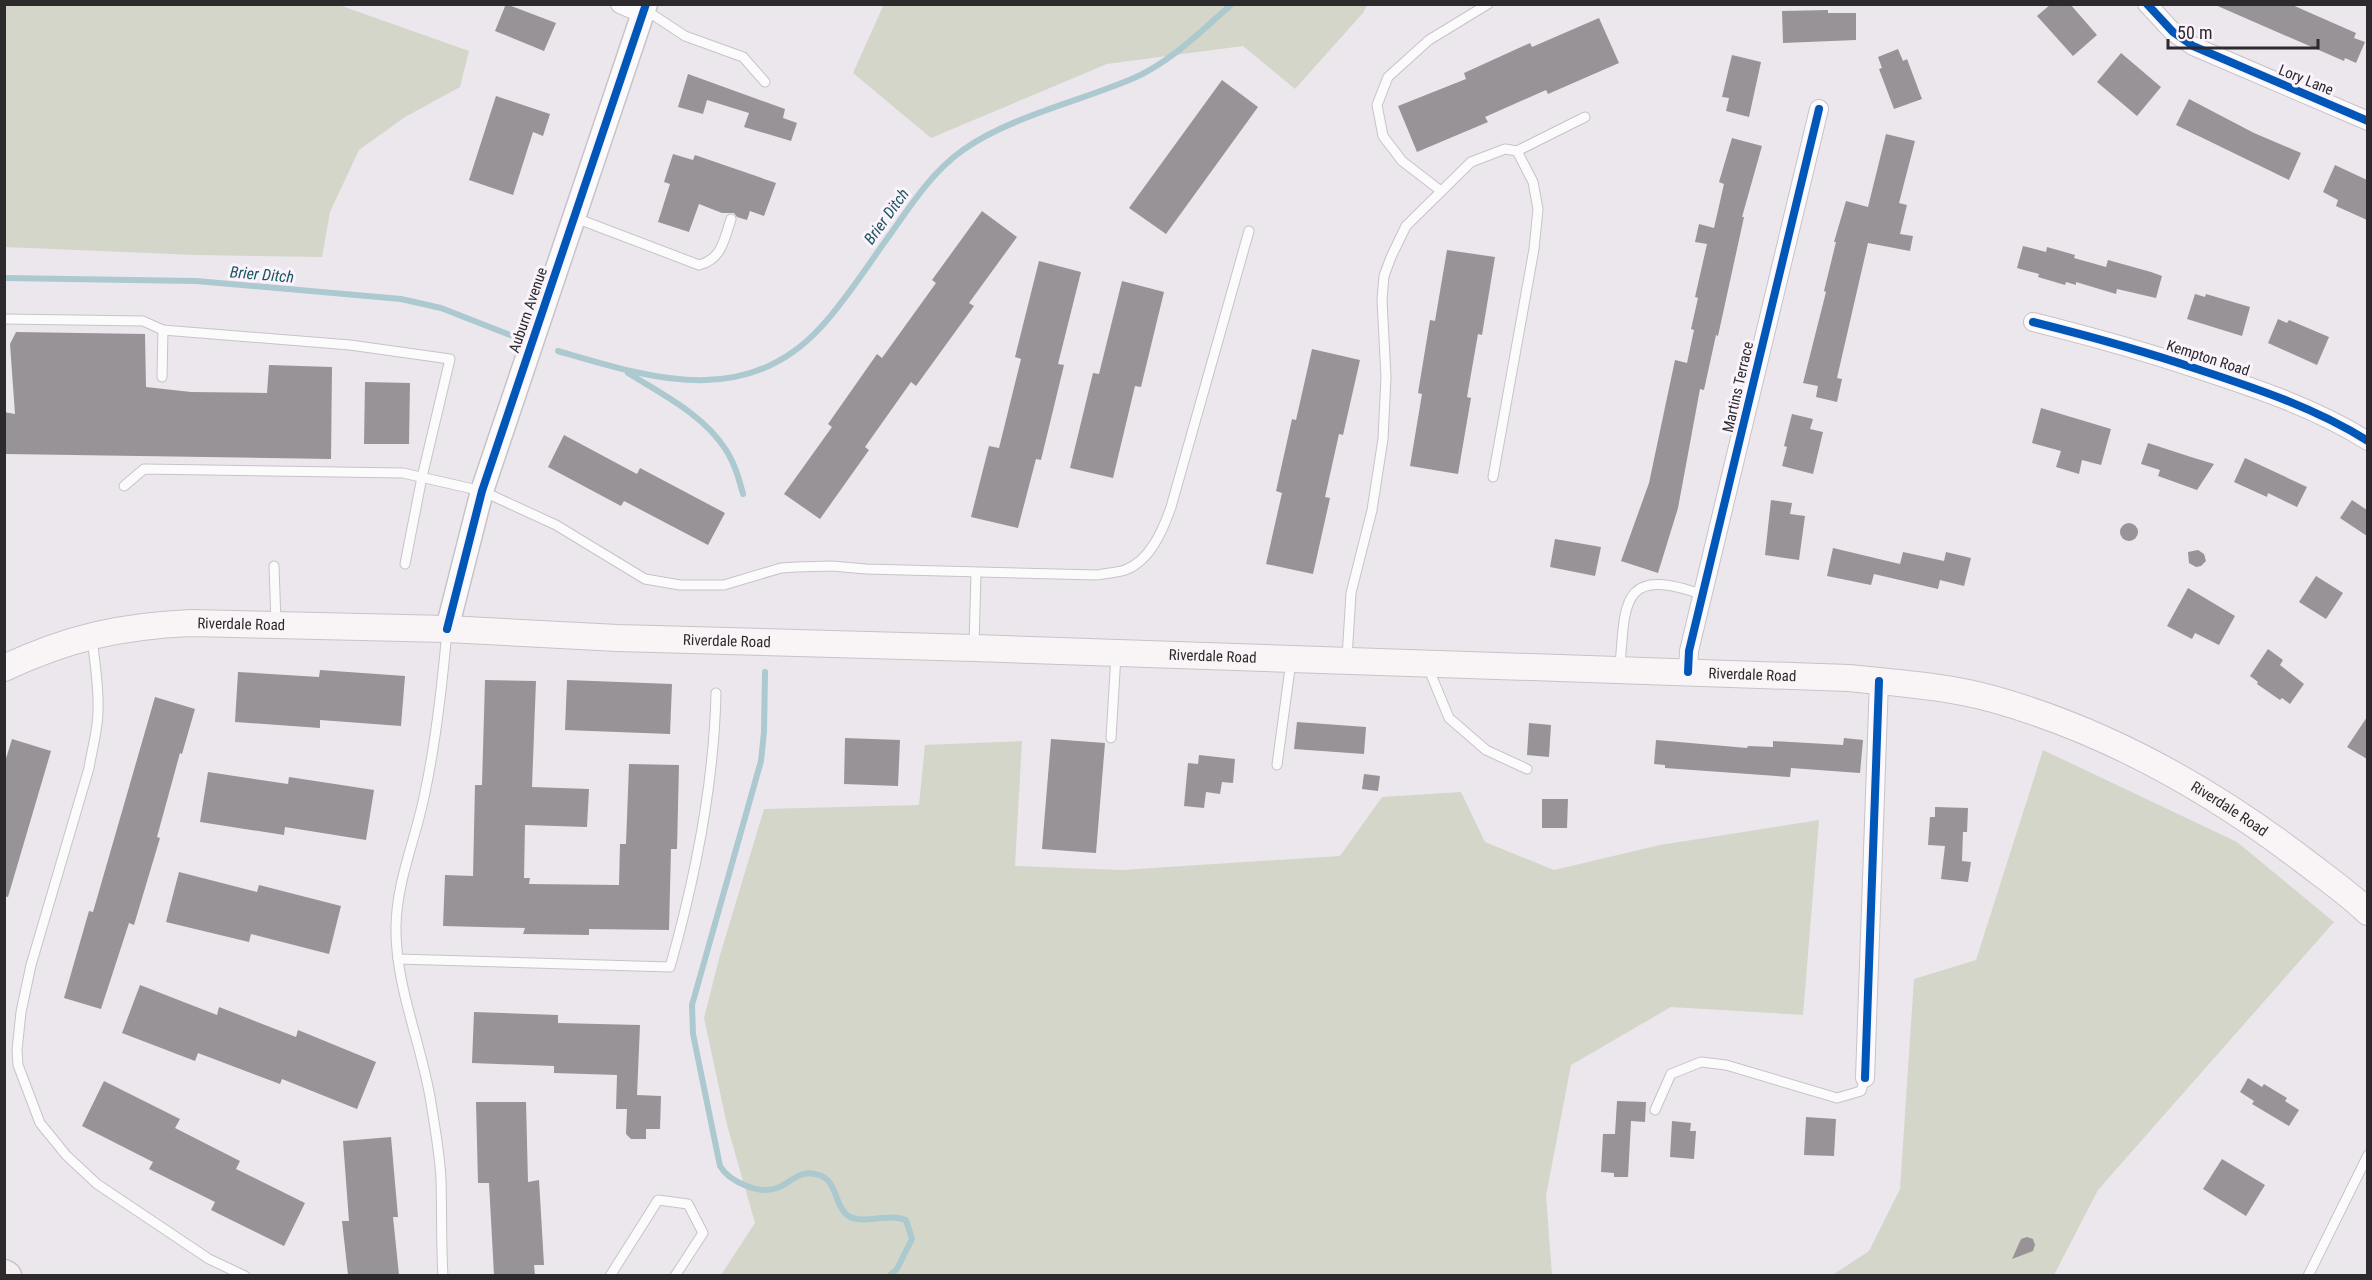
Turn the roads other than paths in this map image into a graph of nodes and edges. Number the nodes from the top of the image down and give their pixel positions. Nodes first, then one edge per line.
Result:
1 (620, 4) edge
2 (1488, 4) edge
3 (2147, 4) edge
4 (644, 9) edge
5 (765, 82) dead end
6 (1818, 109) dead end
7 (1585, 117) dead end
8 (2367, 121) edge
9 (1517, 151) junction
10 (1441, 191) junction
11 (573, 218) junction
12 (731, 219) dead end
13 (1249, 231) dead end
14 (4, 319) edge
15 (2032, 322) dead end
16 (163, 330) junction
17 (162, 377) dead end
18 (2367, 441) edge
19 (422, 477) junction
20 (1493, 477) dead end
21 (124, 486) dead end
22 (482, 491) junction
23 (405, 564) dead end
24 (274, 566) dead end
25 (976, 573) junction
26 (1703, 595) junction
27 (276, 625) junction
28 (447, 628) junction
29 (92, 635) junction
30 (974, 648) junction
31 (1117, 652) junction
32 (1292, 658) junction
33 (1346, 660) junction
34 (1430, 663) junction
35 (4, 668) edge
36 (1620, 670) junction
37 (1688, 672) junction
38 (1879, 681) junction
39 (716, 693) dead end
40 (1111, 738) dead end
41 (1277, 765) dead end
42 (1527, 769) dead end
43 (2367, 912) edge
44 (398, 959) junction
45 (1865, 1078) joint
46 (1655, 1110) dead end
47 (2367, 1155) edge
48 (245, 1275) edge
49 (442, 1275) edge
50 (610, 1275) edge
51 (675, 1275) edge
52 (2308, 1275) edge

1 - 4 street
2 - 10 lane
3 - 8 street, Lory Lane
4 - 5 lane
4 - 11 street, Auburn Avenue
6 - 26 street, Martins Terrace
7 - 9 lane
9 - 10 lane
9 - 20 lane
10 - 33 lane
11 - 12 lane
11 - 22 street, Auburn Avenue
13 - 25 lane
14 - 16 lane
15 - 18 street, Kempton Road
16 - 17 lane
16 - 19 lane
19 - 21 lane
19 - 22 lane
19 - 23 lane
22 - 25 lane
22 - 28 street, Auburn Avenue
24 - 27 lane
25 - 30 lane
26 - 36 lane
26 - 37 street, Martins Terrace
27 - 28 main road, Riverdale Road
27 - 29 main road, Riverdale Road
28 - 30 main road, Riverdale Road
28 - 44 lane
29 - 35 main road, Riverdale Road
29 - 48 lane
30 - 31 main road, Riverdale Road
31 - 32 main road, Riverdale Road
31 - 40 lane
32 - 33 main road, Riverdale Road
32 - 41 lane
33 - 34 main road, Riverdale Road
34 - 36 main road, Riverdale Road
34 - 42 lane
36 - 37 main road, Riverdale Road
37 - 38 main road, Riverdale Road
38 - 43 main road, Riverdale Road
38 - 45 street
39 - 44 lane
44 - 49 lane
45 - 46 lane
47 - 52 lane
50 - 51 lane

